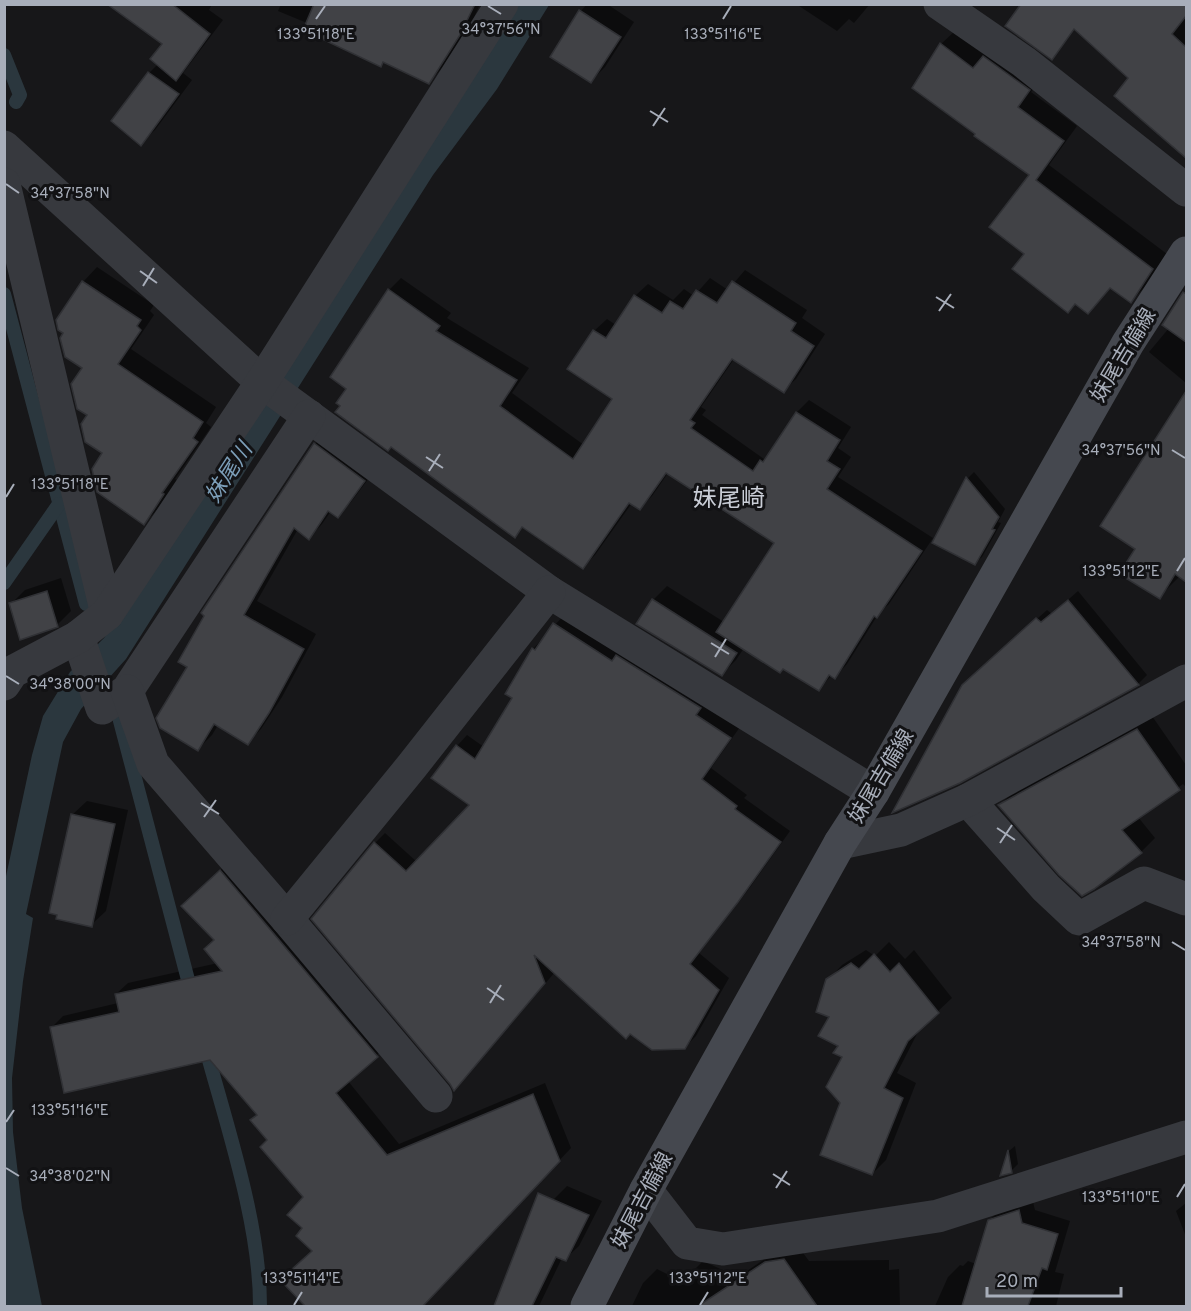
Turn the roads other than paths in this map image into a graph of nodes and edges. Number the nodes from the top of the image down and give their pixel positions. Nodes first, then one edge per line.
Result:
1 (502, 4) edge
2 (940, 4) edge
3 (4, 147) edge
4 (4, 184) edge
5 (1186, 190) edge
6 (1186, 254) edge
7 (262, 382) junction
8 (301, 410) junction
9 (549, 592) junction
10 (107, 614) junction
11 (81, 647) junction
12 (1186, 681) edge
13 (4, 684) edge
14 (112, 693) junction
15 (873, 792) junction
16 (968, 801) junction
17 (840, 843) junction
18 (1186, 899) edge
19 (287, 918) junction
20 (436, 1096) dead end
21 (1186, 1137) edge
22 (646, 1190) junction
23 (587, 1306) edge

1 - 7 street
2 - 5 street
3 - 7 street
4 - 10 street
6 - 15 main road, 妹尾吉備線
7 - 8 street
7 - 10 street
8 - 9 street
8 - 14 street
9 - 15 street
9 - 19 street
10 - 11 street
11 - 13 street
11 - 14 street
12 - 16 street
14 - 19 street
15 - 17 main road, 妹尾吉備線
16 - 17 street
16 - 18 street
17 - 22 main road, 妹尾吉備線
19 - 20 street
21 - 22 street
22 - 23 main road, 妹尾吉備線

